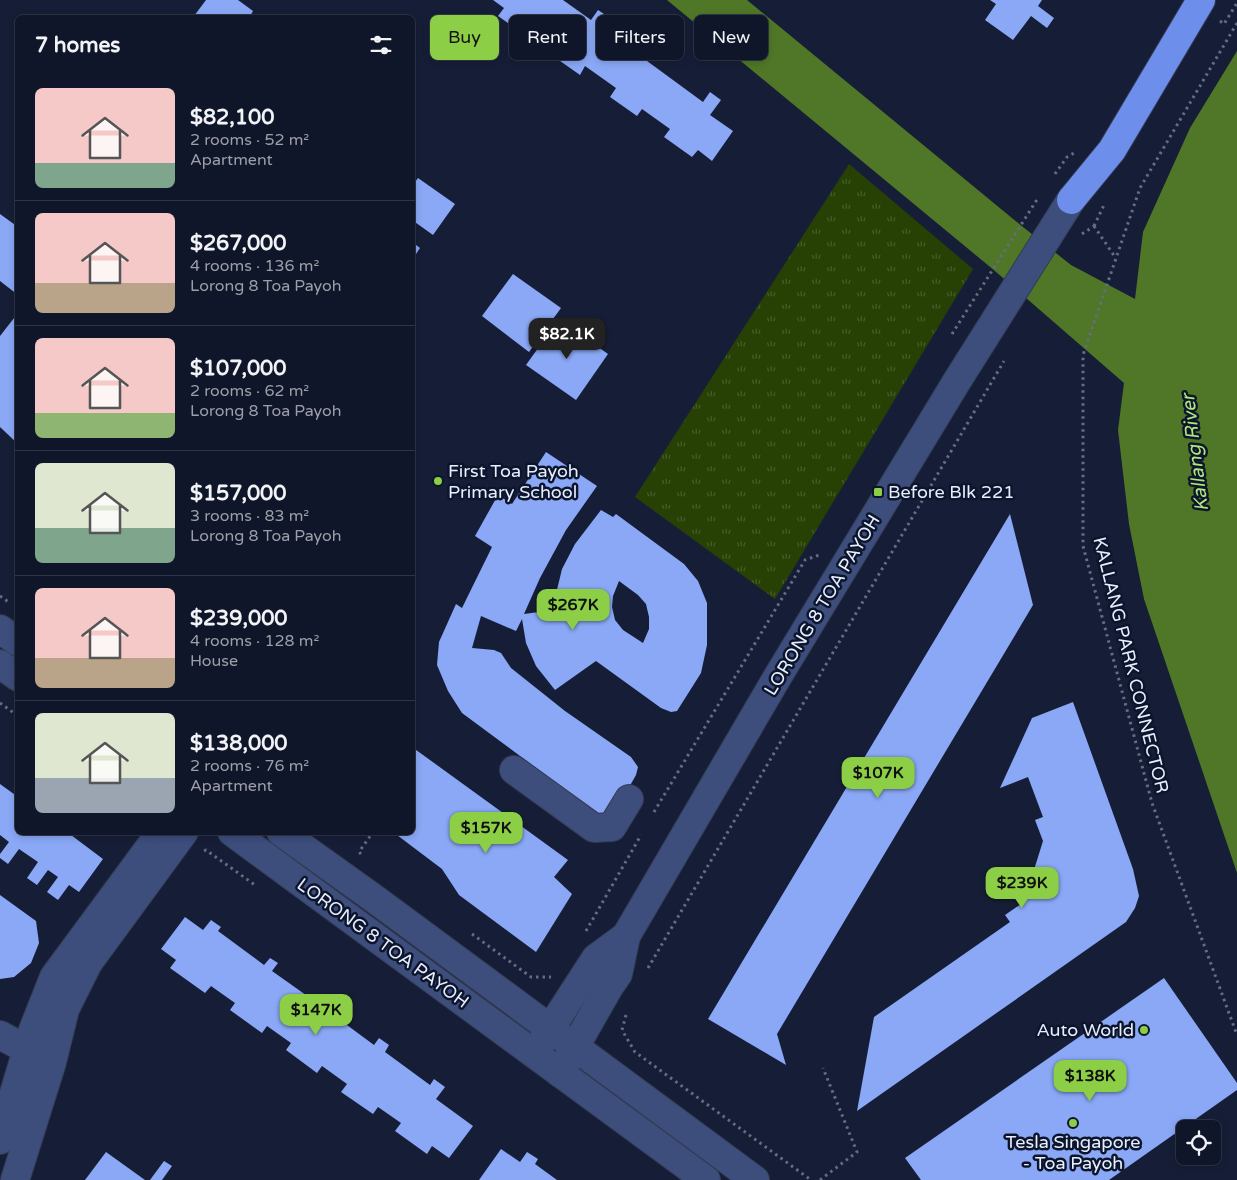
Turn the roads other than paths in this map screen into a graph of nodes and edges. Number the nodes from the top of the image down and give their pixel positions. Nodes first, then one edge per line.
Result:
1 (1195, 6) edge
2 (1070, 219) joint
3 (0, 629) edge
4 (15, 640) edge
5 (0, 664) edge
6 (15, 674) edge
7 (514, 770) dead end
8 (629, 799) dead end
9 (159, 835) edge
10 (182, 835) edge
11 (236, 835) edge
12 (285, 835) edge
13 (626, 936) junction
14 (550, 1029) junction
15 (0, 1035) edge
16 (575, 1047) junction
17 (27, 1050) junction
18 (534, 1054) junction
19 (52, 1062) junction
20 (560, 1073) junction
21 (0, 1140) edge
22 (15, 1180) edge
23 (706, 1180) edge
24 (755, 1180) edge

1 - 2 highway
2 - 13 street, LORONG 8 TOA PAYOH
3 - 4 street
5 - 6 street
7 - 8 street
9 - 17 street
10 - 19 street
11 - 18 street, LORONG 8 TOA PAYOH
12 - 14 street, LORONG 8 TOA PAYOH
13 - 14 street, LORONG 8 TOA PAYOH
13 - 16 street, LORONG 8 TOA PAYOH
14 - 16 street, LORONG 8 TOA PAYOH
14 - 18 street, LORONG 8 TOA PAYOH
15 - 17 street
16 - 20 street, LORONG 8 TOA PAYOH
16 - 24 street, LORONG 8 TOA PAYOH
17 - 19 street
17 - 21 street
18 - 20 street, LORONG 8 TOA PAYOH
19 - 22 street
20 - 23 street, LORONG 8 TOA PAYOH

